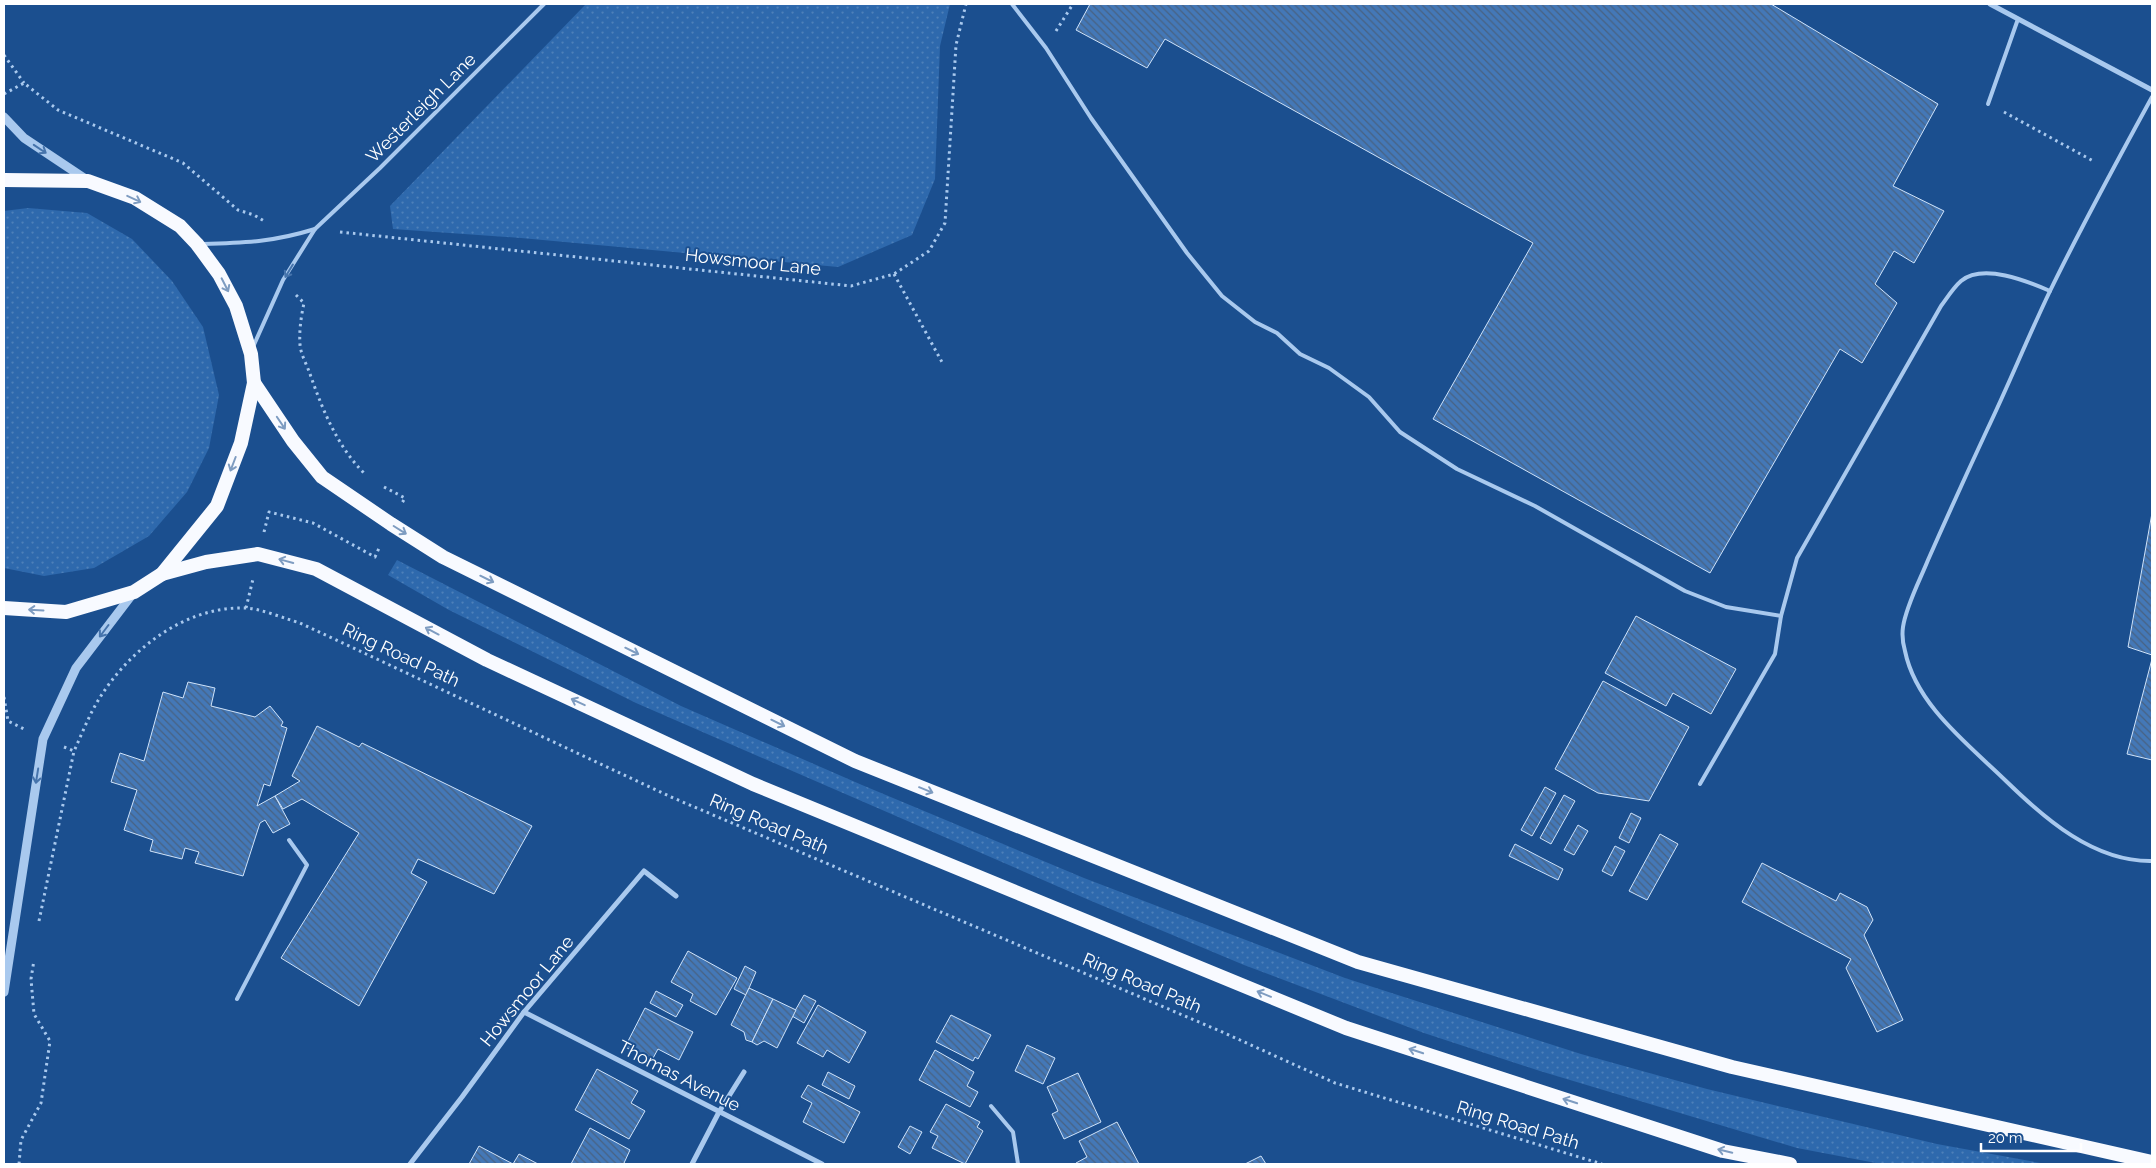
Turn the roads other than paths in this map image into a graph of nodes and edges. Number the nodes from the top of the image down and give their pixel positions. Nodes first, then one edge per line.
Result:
1 (544, 4) edge
2 (1012, 4) edge
3 (1990, 4) edge
4 (2018, 19) junction
5 (2152, 90) edge
6 (2152, 97) edge
7 (1988, 104) road end
8 (4, 117) edge
9 (4, 180) edge
10 (88, 181) junction
11 (315, 229) junction
12 (197, 244) junction
13 (2050, 292) junction
14 (250, 354) junction
15 (254, 383) junction
16 (162, 574) junction
17 (134, 592) junction
18 (4, 608) edge
19 (1781, 616) junction
20 (1700, 784) dead end
21 (289, 840) dead end
22 (2152, 861) edge
23 (676, 896) dead end
24 (4, 992) edge
25 (237, 999) dead end
26 (524, 1012) junction
27 (744, 1072) dead end
28 (991, 1106) dead end
29 (719, 1112) junction
30 (2152, 1162) edge
31 (410, 1164) edge
32 (692, 1164) edge
33 (822, 1164) edge
34 (1018, 1164) edge
35 (1790, 1164) edge

1 - 11 lane, Westerleigh Lane
2 - 19 lane
3 - 4 street
4 - 5 street
4 - 7 lane
6 - 13 lane
8 -> 10 street
9 - 10 highway
10 -> 12 highway
11 - 12 lane, Westerleigh Lane
11 -> 14 lane, Westerleigh Lane
12 -> 14 highway
13 - 19 lane
13 - 22 lane
14 - 15 highway
15 -> 16 highway
15 -> 30 highway
16 - 17 highway
35 -> 16 highway
17 -> 18 highway
17 -> 24 street
19 - 20 lane
21 - 25 lane
23 - 26 street, Howsmoor Lane
26 - 29 street, Thomas Avenue
26 - 31 street, Howsmoor Lane
27 - 29 street
28 - 34 lane
29 - 32 street
29 - 33 street, Thomas Avenue

